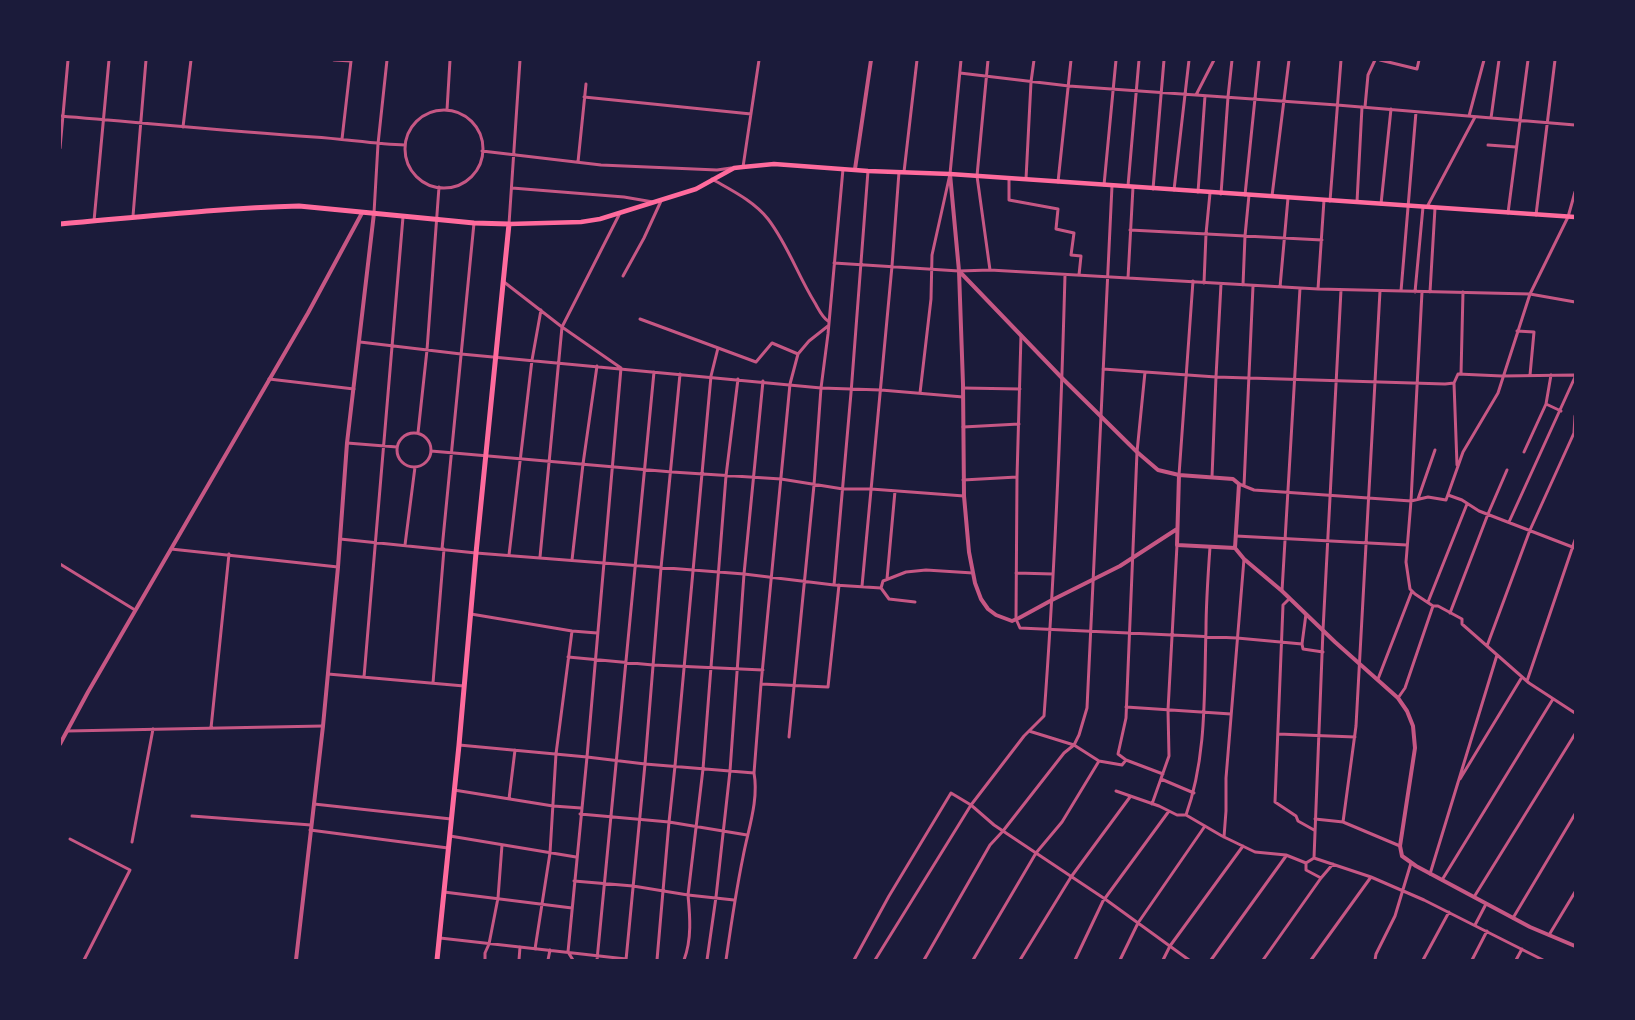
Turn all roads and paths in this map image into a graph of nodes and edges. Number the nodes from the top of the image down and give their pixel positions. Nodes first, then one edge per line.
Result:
1 (68, 60) edge
2 (108, 60) edge
3 (146, 60) edge
4 (191, 60) edge
5 (334, 60) edge
6 (387, 60) edge
7 (450, 60) edge
8 (520, 60) edge
9 (758, 60) edge
10 (871, 60) edge
11 (917, 60) edge
12 (961, 60) edge
13 (988, 60) edge
14 (1034, 60) edge
15 (1071, 60) edge
16 (1116, 60) edge
17 (1139, 60) edge
18 (1164, 60) edge
19 (1189, 60) edge
20 (1214, 60) edge
21 (1232, 60) edge
22 (1259, 60) edge
23 (1289, 60) edge
24 (1341, 60) edge
25 (1375, 60) edge
26 (1380, 60) edge
27 (1419, 60) edge
28 (1484, 60) edge
29 (1499, 60) edge
30 (1528, 60) edge
31 (1555, 60) edge
32 (960, 73) junction
33 (986, 76) junction
34 (1031, 82) junction
35 (586, 84) dead end
36 (1069, 86) junction
37 (1113, 89) junction
38 (1135, 91) junction
39 (1161, 93) junction
40 (1186, 94) junction
41 (1196, 95) junction
42 (1205, 96) junction
43 (584, 97) junction
44 (1228, 97) junction
45 (1255, 99) junction
46 (1283, 100) junction
47 (1337, 105) junction
48 (1364, 107) junction
49 (1390, 109) junction
50 (448, 110) junction
51 (1416, 112) junction
52 (751, 114) junction
53 (61, 116) edge
54 (1469, 116) junction
55 (1475, 117) junction
56 (1490, 118) junction
57 (104, 120) junction
58 (1520, 120) junction
59 (1547, 122) junction
60 (141, 123) junction
61 (1575, 124) edge
62 (183, 127) junction
63 (342, 139) junction
64 (378, 144) junction
65 (405, 144) junction
66 (1488, 145) dead end
67 (1516, 147) junction
68 (60, 148) edge
69 (482, 151) junction
70 (515, 154) junction
71 (578, 162) junction
72 (743, 167) junction
73 (734, 168) junction
74 (843, 169) junction
75 (856, 169) junction
76 (868, 171) junction
77 (902, 172) junction
78 (950, 174) junction
79 (977, 176) junction
80 (1009, 178) junction
81 (712, 179) junction
82 (1026, 180) junction
83 (1058, 182) junction
84 (1104, 185) junction
85 (1112, 186) junction
86 (439, 187) junction
87 (1130, 187) junction
88 (512, 188) junction
89 (1153, 189) junction
90 (1174, 190) junction
91 (1198, 192) junction
92 (1575, 192) edge
93 (1210, 193) junction
94 (1221, 194) junction
95 (1247, 195) junction
96 (1272, 197) junction
97 (1288, 198) junction
98 (1327, 200) junction
99 (658, 202) junction
100 (1357, 202) junction
101 (1381, 204) junction
102 (1408, 206) junction
103 (1425, 207) junction
104 (1435, 208) junction
105 (362, 213) junction
106 (374, 213) junction
107 (620, 213) junction
108 (1508, 213) junction
109 (403, 215) junction
110 (1536, 215) junction
111 (133, 216) junction
112 (1568, 217) junction
113 (1575, 217) edge
114 (437, 220) junction
115 (94, 221) junction
116 (474, 223) junction
117 (60, 224) edge
118 (509, 224) junction
119 (1130, 230) junction
120 (1206, 234) junction
121 (1245, 236) junction
122 (1285, 238) junction
123 (1322, 240) junction
124 (834, 263) junction
125 (861, 265) junction
126 (892, 266) junction
127 (932, 268) junction
128 (990, 270) junction
129 (959, 271) junction
130 (1065, 275) junction
131 (623, 276) dead end
132 (1079, 276) junction
133 (1107, 277) junction
134 (1128, 278) junction
135 (1192, 281) junction
136 (503, 282) junction
137 (1204, 283) junction
138 (1221, 284) junction
139 (1243, 285) junction
140 (1253, 286) junction
141 (1280, 287) junction
142 (1300, 288) junction
143 (1318, 289) junction
144 (1340, 290) junction
145 (1380, 291) junction
146 (1401, 291) junction
147 (1415, 292) junction
148 (1422, 292) junction
149 (1430, 292) junction
150 (1463, 292) junction
151 (1530, 294) junction
152 (1575, 302) edge
153 (541, 310) junction
154 (640, 319) dead end
155 (829, 324) junction
156 (562, 327) junction
157 (1517, 331) junction
158 (1021, 335) junction
159 (360, 342) junction
160 (392, 346) junction
161 (718, 348) junction
162 (427, 350) junction
163 (461, 354) junction
164 (798, 354) junction
165 (496, 358) junction
166 (532, 360) junction
167 (558, 362) junction
168 (597, 366) junction
169 (621, 368) junction
170 (1103, 369) junction
171 (654, 372) junction
172 (1145, 372) junction
173 (680, 374) junction
174 (1186, 374) junction
175 (1461, 374) junction
176 (1530, 375) junction
177 (1552, 375) junction
178 (711, 376) junction
179 (1216, 376) junction
180 (1502, 376) junction
181 (1575, 376) edge
182 (1062, 378) junction
183 (1249, 378) junction
184 (270, 379) junction
185 (738, 379) junction
186 (1295, 380) junction
187 (763, 381) junction
188 (1336, 382) junction
189 (1375, 383) junction
190 (1454, 383) junction
191 (790, 384) junction
192 (1417, 384) junction
193 (354, 388) junction
194 (821, 388) junction
195 (963, 388) junction
196 (851, 389) junction
197 (1020, 389) junction
198 (880, 390) junction
199 (920, 393) junction
200 (963, 397) junction
201 (1546, 404) junction
202 (1561, 411) junction
203 (1101, 415) junction
204 (1575, 416) edge
205 (1019, 424) junction
206 (963, 427) junction
207 (418, 433) junction
208 (1574, 434) edge
209 (347, 443) junction
210 (383, 445) junction
211 (397, 447) junction
212 (1435, 450) dead end
213 (431, 451) junction
214 (1137, 452) junction
215 (1524, 452) dead end
216 (452, 453) junction
217 (486, 456) junction
218 (520, 459) junction
219 (550, 461) junction
220 (583, 464) junction
221 (611, 466) junction
222 (415, 467) junction
223 (1457, 468) junction
224 (644, 470) junction
225 (1507, 470) dead end
226 (672, 472) junction
227 (702, 474) junction
228 (1179, 475) junction
229 (726, 476) junction
230 (1017, 477) junction
231 (1212, 477) junction
232 (752, 478) junction
233 (781, 479) junction
234 (963, 480) junction
235 (1239, 484) junction
236 (814, 485) junction
237 (1244, 486) junction
238 (843, 489) junction
239 (871, 489) junction
240 (895, 491) junction
241 (1288, 492) junction
242 (1330, 495) junction
243 (1448, 495) junction
244 (964, 496) junction
245 (1370, 497) junction
246 (1418, 500) junction
247 (1411, 501) junction
248 (1467, 504) junction
249 (1488, 514) junction
250 (1509, 522) junction
251 (1177, 529) junction
252 (1530, 530) junction
253 (1236, 536) junction
254 (1285, 538) junction
255 (340, 539) junction
256 (1575, 540) edge
257 (1327, 541) junction
258 (376, 542) junction
259 (1367, 543) junction
260 (406, 545) junction
261 (1176, 545) junction
262 (1407, 545) junction
263 (1210, 547) junction
264 (1574, 547) edge
265 (171, 548) junction
266 (1235, 548) junction
267 (443, 549) junction
268 (476, 553) junction
269 (229, 554) junction
270 (509, 555) junction
271 (540, 557) junction
272 (1133, 558) junction
273 (572, 560) junction
274 (1244, 560) junction
275 (603, 562) junction
276 (60, 564) edge
277 (634, 566) junction
278 (338, 567) junction
279 (661, 568) junction
280 (693, 570) junction
281 (718, 572) junction
282 (1016, 573) junction
283 (744, 574) junction
284 (973, 574) junction
285 (1053, 574) junction
286 (772, 577) junction
287 (1094, 579) junction
288 (887, 580) junction
289 (804, 581) junction
290 (834, 585) junction
291 (839, 585) junction
292 (862, 586) junction
293 (881, 588) junction
294 (1282, 591) junction
295 (1412, 591) junction
296 (1289, 599) junction
297 (1052, 600) junction
298 (915, 602) dead end
299 (1428, 602) junction
300 (1433, 606) junction
301 (135, 610) junction
302 (1450, 613) junction
303 (471, 614) junction
304 (1306, 614) junction
305 (1016, 620) junction
306 (1050, 629) junction
307 (1092, 630) junction
308 (1323, 630) junction
309 (572, 631) junction
310 (1130, 632) junction
311 (597, 633) junction
312 (1173, 635) junction
313 (1206, 636) junction
314 (1237, 638) junction
315 (1282, 642) junction
316 (1302, 644) junction
317 (1487, 646) junction
318 (1323, 652) junction
319 (1497, 655) junction
320 (568, 657) junction
321 (595, 659) junction
322 (626, 662) junction
323 (1360, 663) junction
324 (653, 665) junction
325 (684, 666) junction
326 (711, 667) junction
327 (736, 668) junction
328 (763, 670) junction
329 (328, 674) junction
330 (364, 677) junction
331 (1522, 677) junction
332 (1378, 679) junction
333 (1526, 681) junction
334 (433, 683) junction
335 (761, 684) junction
336 (464, 686) junction
337 (795, 686) junction
338 (1398, 698) junction
339 (1553, 699) junction
340 (1126, 707) junction
341 (1168, 710) junction
342 (1203, 712) junction
343 (1575, 713) edge
344 (1231, 714) junction
345 (323, 726) junction
346 (211, 728) junction
347 (153, 729) junction
348 (67, 731) junction
349 (1029, 731) junction
350 (1278, 734) junction
351 (1575, 734) edge
352 (1319, 735) junction
353 (789, 737) dead end
354 (1354, 737) junction
355 (60, 744) edge
356 (459, 745) junction
357 (1074, 745) junction
358 (515, 750) junction
359 (556, 754) junction
360 (587, 757) junction
361 (1126, 760) junction
362 (616, 761) junction
363 (1099, 761) junction
364 (645, 764) junction
365 (675, 766) junction
366 (703, 768) junction
367 (730, 771) junction
368 (754, 773) junction
369 (1163, 774) junction
370 (1161, 779) junction
371 (1458, 783) junction
372 (454, 790) junction
373 (1116, 790) dead end
374 (1194, 793) junction
375 (1130, 797) junction
376 (509, 799) junction
377 (314, 804) junction
378 (1152, 804) junction
379 (971, 805) junction
380 (553, 806) junction
381 (581, 808) junction
382 (1169, 811) junction
383 (580, 814) junction
384 (1575, 814) edge
385 (1186, 815) junction
386 (192, 816) dead end
387 (611, 816) junction
388 (451, 818) junction
389 (639, 819) junction
390 (1315, 819) junction
391 (669, 822) junction
392 (1343, 822) junction
393 (311, 824) junction
394 (697, 826) junction
395 (1205, 826) junction
396 (310, 830) junction
397 (1314, 830) junction
398 (723, 831) junction
399 (1003, 831) junction
400 (747, 835) junction
401 (449, 836) junction
402 (1224, 837) junction
403 (70, 839) dead end
404 (132, 842) dead end
405 (502, 844) junction
406 (1243, 846) junction
407 (1400, 846) junction
408 (448, 848) junction
409 (550, 852) junction
410 (1036, 853) junction
411 (1286, 855) junction
412 (576, 857) junction
413 (1314, 858) junction
414 (1306, 863) junction
415 (1412, 863) junction
416 (1333, 864) junction
417 (1430, 874) junction
418 (1371, 876) junction
419 (1071, 877) junction
420 (1321, 878) junction
421 (1442, 880) junction
422 (574, 881) junction
423 (604, 884) junction
424 (633, 886) junction
425 (663, 890) junction
426 (1402, 891) junction
427 (444, 892) junction
428 (1575, 892) edge
429 (688, 895) junction
430 (716, 897) junction
431 (498, 898) junction
432 (1474, 898) junction
433 (1105, 899) junction
434 (734, 900) junction
435 (542, 904) junction
436 (1486, 904) junction
437 (572, 908) junction
438 (1449, 912) junction
439 (1513, 918) junction
440 (1138, 923) junction
441 (1475, 925) junction
442 (1487, 931) junction
443 (1549, 936) junction
444 (439, 938) junction
445 (489, 944) junction
446 (1170, 946) junction
447 (1575, 946) edge
448 (520, 947) junction
449 (535, 949) junction
450 (1522, 949) junction
451 (550, 950) junction
452 (568, 952) junction
453 (597, 958) edge
454 (84, 960) edge
455 (296, 960) edge
456 (437, 960) edge
457 (485, 960) edge
458 (519, 960) edge
459 (548, 960) edge
460 (573, 960) edge
461 (626, 960) edge
462 (657, 960) edge
463 (684, 960) edge
464 (707, 960) edge
465 (726, 960) edge
466 (854, 960) edge
467 (875, 960) edge
468 (924, 960) edge
469 (974, 960) edge
470 (1020, 960) edge
471 (1075, 960) edge
472 (1120, 960) edge
473 (1163, 960) edge
474 (1189, 960) edge
475 (1211, 960) edge
476 (1263, 960) edge
477 (1310, 960) edge
478 (1375, 960) edge
479 (1423, 960) edge
480 (1472, 960) edge
481 (1516, 960) edge
482 (1543, 960) edge

1 - 53 street
2 - 57 street
3 - 60 street
4 - 62 street
5 - 63 street
6 - 64 street
7 - 50 street
8 - 70 street
9 - 52 street
10 - 75 street
11 - 77 street
12 - 32 street
13 - 33 street
14 - 34 street
15 - 36 street
16 - 37 street
17 - 38 street
18 - 39 street
19 - 40 street
20 - 41 street
21 - 44 street
22 - 45 street
23 - 46 street
24 - 47 street
25 - 48 street
26 - 27 street
28 - 54 street
29 - 56 street
30 - 58 street
31 - 59 street
32 - 33 street
32 - 78 street
33 - 34 street
33 - 79 street
34 - 36 street
34 - 82 street
35 - 43 street
36 - 37 street
36 - 83 street
37 - 38 street
37 - 84 street
38 - 39 street
38 - 87 street
39 - 40 street
39 - 89 street
40 - 41 street
40 - 90 street
41 - 42 street
42 - 44 street
42 - 91 street
43 - 52 street
43 - 71 street
44 - 45 street
44 - 94 street
45 - 46 street
45 - 95 street
46 - 47 street
46 - 96 street
47 - 48 street
47 - 98 street
48 - 49 street
48 - 100 street
49 - 51 street
49 - 101 street
50 - 65 street
50 - 69 street
51 - 54 street
51 - 102 street
52 - 72 street
53 - 57 street
53 - 68 street
54 - 55 street
55 - 56 street
55 - 103 street
56 - 58 street
57 - 60 street
57 - 115 street
58 - 59 street
58 - 67 street
59 - 61 street
59 - 110 street
60 - 62 street
60 - 111 street
62 - 63 street
63 - 64 street
64 - 65 street
64 - 106 street
65 - 86 street
66 - 67 street
67 - 108 street
69 - 70 street
69 - 86 street
70 - 71 street
70 - 88 street
71 - 73 street
72 - 73 main road
72 - 74 main road
73 - 81 main road
74 - 75 main road
74 - 124 street
75 - 76 main road
76 - 77 main road
76 - 125 street
77 - 78 main road
77 - 126 street
78 - 79 main road
78 - 127 street
78 - 129 street
79 - 80 main road
79 - 128 street
80 - 82 main road
80 - 132 street
81 - 99 main road
81 - 155 street
82 - 83 main road
83 - 84 main road
84 - 85 main road
85 - 87 main road
85 - 133 street
86 - 114 street
87 - 89 main road
87 - 119 street
88 - 99 street
88 - 118 street
89 - 90 main road
90 - 91 main road
91 - 93 main road
92 - 112 street
93 - 94 main road
93 - 120 street
94 - 95 main road
95 - 96 main road
95 - 121 street
96 - 97 main road
97 - 98 main road
97 - 122 street
98 - 100 main road
98 - 123 street
99 - 107 main road
99 - 131 street
100 - 101 main road
101 - 102 main road
102 - 103 main road
102 - 146 street
103 - 104 main road
103 - 147 street
104 - 108 main road
104 - 149 street
105 - 106 main road
105 - 111 main road
105 - 184 street
106 - 109 main road
106 - 159 street
107 - 118 main road
107 - 156 street
108 - 110 main road
109 - 114 main road
109 - 160 street
110 - 112 main road
111 - 115 main road
112 - 113 main road
112 - 151 street
114 - 116 main road
114 - 162 street
115 - 117 main road
116 - 118 main road
116 - 163 street
118 - 136 main road
119 - 120 street
119 - 134 street
120 - 121 street
120 - 137 street
121 - 122 street
121 - 139 street
122 - 123 street
122 - 141 street
123 - 143 street
124 - 125 street
124 - 155 street
125 - 126 street
125 - 196 street
126 - 127 street
126 - 198 street
127 - 129 street
127 - 199 street
128 - 129 street
128 - 130 street
129 - 158 street
129 - 195 street
130 - 132 street
130 - 182 street
132 - 133 street
133 - 134 street
133 - 170 street
134 - 135 street
135 - 137 street
135 - 174 street
136 - 153 street
136 - 165 main road
137 - 138 street
138 - 139 street
138 - 179 street
139 - 140 street
140 - 141 street
140 - 183 street
141 - 142 street
142 - 143 street
142 - 186 street
143 - 144 street
144 - 145 street
144 - 188 street
145 - 146 street
145 - 189 street
146 - 147 street
147 - 148 street
148 - 149 street
148 - 192 street
149 - 150 street
150 - 151 street
150 - 175 street
151 - 152 street
151 - 157 street
153 - 156 street
153 - 166 street
154 - 161 street
155 - 164 street
155 - 194 street
156 - 167 street
156 - 169 street
157 - 176 street
157 - 180 street
158 - 182 street
158 - 197 street
159 - 160 street
159 - 193 street
160 - 162 street
160 - 210 street
161 - 164 street
161 - 178 street
162 - 163 street
162 - 207 street
163 - 165 street
163 - 216 street
164 - 191 street
165 - 166 street
165 - 217 main road
166 - 167 street
166 - 218 street
167 - 168 street
167 - 219 street
168 - 169 street
168 - 220 street
169 - 171 street
169 - 221 street
170 - 172 street
170 - 203 street
171 - 173 street
171 - 224 street
172 - 174 street
172 - 214 street
173 - 178 street
173 - 226 street
174 - 179 street
174 - 228 street
175 - 180 street
175 - 190 street
176 - 177 street
176 - 180 street
177 - 181 street
177 - 201 street
178 - 185 street
178 - 227 street
179 - 183 street
179 - 231 street
180 - 223 street
181 - 202 street
182 - 203 street
182 - 285 street
183 - 186 street
183 - 237 street
184 - 193 street
184 - 265 street
185 - 187 street
185 - 229 street
186 - 188 street
186 - 241 street
187 - 191 street
187 - 232 street
188 - 189 street
188 - 242 street
189 - 192 street
189 - 245 street
190 - 192 street
190 - 223 street
191 - 194 street
191 - 233 street
192 - 247 street
193 - 209 street
194 - 196 street
194 - 236 street
195 - 197 street
195 - 200 street
196 - 198 street
196 - 238 street
197 - 205 street
198 - 199 street
198 - 239 street
199 - 200 street
200 - 206 street
201 - 202 street
201 - 215 street
202 - 250 street
203 - 214 street
203 - 287 street
204 - 208 street
205 - 206 street
205 - 230 street
206 - 234 street
207 - 211 street
207 - 213 street
208 - 252 street
209 - 210 street
209 - 255 street
210 - 211 street
210 - 258 street
211 - 222 street
212 - 246 street
213 - 216 street
213 - 222 street
214 - 228 street
214 - 272 street
216 - 217 street
216 - 267 street
217 - 218 street
217 - 268 main road
218 - 219 street
218 - 270 street
219 - 220 street
219 - 271 street
220 - 221 street
220 - 273 street
221 - 224 street
221 - 275 street
222 - 260 street
223 - 243 street
224 - 226 street
224 - 277 street
225 - 249 street
226 - 227 street
226 - 279 street
227 - 229 street
227 - 280 street
228 - 231 street
228 - 251 street
229 - 232 street
229 - 281 street
230 - 234 street
230 - 282 street
231 - 235 street
232 - 233 street
232 - 283 street
233 - 236 street
233 - 286 street
234 - 244 street
235 - 237 street
235 - 253 street
236 - 238 street
236 - 289 street
237 - 241 street
238 - 239 street
238 - 290 street
239 - 240 street
239 - 292 street
240 - 244 street
240 - 288 street
241 - 242 street
241 - 254 street
242 - 245 street
242 - 257 street
243 - 246 street
243 - 248 street
244 - 284 street
245 - 247 street
245 - 259 street
246 - 247 street
247 - 262 street
248 - 249 street
248 - 299 street
249 - 250 street
249 - 302 street
250 - 252 street
251 - 261 street
251 - 272 street
252 - 264 street
252 - 317 street
253 - 254 street
253 - 266 street
254 - 257 street
254 - 294 street
255 - 258 street
255 - 278 street
256 - 264 street
257 - 259 street
257 - 308 street
258 - 260 street
258 - 330 street
259 - 262 street
259 - 323 street
260 - 267 street
261 - 263 street
261 - 312 street
262 - 295 street
263 - 266 street
263 - 313 street
264 - 333 street
265 - 269 street
265 - 301 street
266 - 274 street
267 - 268 street
267 - 334 street
268 - 270 street
268 - 303 main road
269 - 278 street
269 - 346 street
270 - 271 street
271 - 273 street
272 - 287 street
272 - 310 street
273 - 275 street
274 - 294 street
274 - 314 street
275 - 277 street
275 - 311 street
276 - 301 street
277 - 279 street
277 - 322 street
278 - 329 street
279 - 280 street
279 - 324 street
280 - 281 street
280 - 325 street
281 - 283 street
281 - 326 street
282 - 285 street
282 - 305 street
283 - 286 street
283 - 327 street
284 - 288 street
284 - 305 street
285 - 297 street
286 - 289 street
286 - 328 street
287 - 297 street
287 - 307 street
288 - 293 street
289 - 290 street
289 - 337 street
290 - 291 street
291 - 292 street
291 - 337 street
292 - 293 street
293 - 298 street
294 - 296 street
295 - 299 street
295 - 332 street
296 - 304 street
296 - 315 street
297 - 305 street
297 - 306 street
299 - 300 street
300 - 302 street
300 - 338 street
301 - 348 street
302 - 317 street
303 - 309 street
303 - 336 main road
304 - 308 street
304 - 316 street
305 - 306 street
306 - 307 street
306 - 349 street
307 - 310 street
307 - 357 street
308 - 318 street
308 - 323 street
309 - 311 street
309 - 320 street
310 - 312 street
310 - 340 street
311 - 321 street
312 - 313 street
312 - 341 street
313 - 314 street
313 - 342 street
314 - 315 street
314 - 344 street
315 - 316 street
315 - 350 street
316 - 318 street
317 - 319 street
318 - 352 street
319 - 331 street
319 - 371 street
320 - 321 street
320 - 359 street
321 - 322 street
321 - 360 street
322 - 324 street
322 - 362 street
323 - 332 street
323 - 354 street
324 - 325 street
324 - 364 street
325 - 326 street
325 - 365 street
326 - 327 street
326 - 366 street
327 - 328 street
327 - 367 street
328 - 335 street
329 - 330 street
329 - 345 street
330 - 334 street
331 - 333 street
331 - 371 street
332 - 338 street
333 - 339 street
334 - 336 street
335 - 337 street
335 - 368 street
336 - 356 main road
337 - 353 street
338 - 407 street
339 - 343 street
339 - 421 street
340 - 341 street
340 - 361 street
341 - 342 street
341 - 369 street
342 - 344 street
342 - 374 street
344 - 402 street
345 - 346 street
345 - 377 street
346 - 347 street
347 - 348 street
347 - 404 street
348 - 355 street
349 - 357 street
349 - 379 street
350 - 352 street
350 - 397 street
351 - 432 street
352 - 354 street
352 - 390 street
354 - 392 street
356 - 358 street
356 - 372 main road
357 - 363 street
357 - 399 street
358 - 359 street
358 - 376 street
359 - 360 street
359 - 380 street
360 - 362 street
360 - 381 street
361 - 363 street
361 - 369 street
362 - 364 street
362 - 387 street
363 - 410 street
364 - 365 street
364 - 389 street
365 - 366 street
365 - 391 street
366 - 367 street
366 - 394 street
367 - 368 street
367 - 398 street
368 - 400 street
369 - 370 street
370 - 374 street
370 - 378 street
371 - 417 street
372 - 376 street
372 - 388 main road
373 - 375 street
374 - 385 street
375 - 378 street
375 - 419 street
376 - 380 street
377 - 388 street
377 - 393 street
378 - 382 street
379 - 399 street
379 - 466 street
379 - 467 street
380 - 381 street
380 - 409 street
381 - 383 street
382 - 385 street
382 - 433 street
383 - 387 street
383 - 412 street
384 - 439 street
385 - 395 street
386 - 393 street
387 - 389 street
387 - 423 street
388 - 401 main road
389 - 391 street
389 - 424 street
390 - 392 street
390 - 397 street
391 - 394 street
391 - 425 street
392 - 407 street
393 - 396 street
394 - 398 street
394 - 429 street
395 - 402 street
395 - 440 street
396 - 408 street
396 - 455 street
397 - 413 street
398 - 400 street
398 - 430 street
399 - 410 street
399 - 468 street
400 - 434 street
401 - 405 street
401 - 408 main road
402 - 406 street
403 - 454 street
405 - 409 street
405 - 431 street
406 - 411 street
406 - 446 street
407 - 415 street
408 - 427 main road
409 - 412 street
409 - 435 street
410 - 419 street
410 - 469 street
411 - 414 street
411 - 475 street
412 - 422 street
413 - 414 street
413 - 416 street
414 - 420 street
415 - 417 street
415 - 426 street
416 - 418 street
416 - 420 street
417 - 421 street
418 - 426 street
418 - 477 street
419 - 433 street
419 - 470 street
420 - 476 street
421 - 432 street
422 - 423 street
422 - 437 street
423 - 424 street
423 - 453 street
424 - 425 street
424 - 461 street
425 - 429 street
425 - 462 street
426 - 438 street
426 - 478 street
427 - 431 street
427 - 444 main road
428 - 443 street
429 - 430 street
429 - 463 street
430 - 434 street
430 - 464 street
431 - 435 street
431 - 445 street
432 - 436 street
433 - 440 street
433 - 471 street
434 - 465 street
435 - 437 street
435 - 449 street
436 - 439 street
436 - 441 street
437 - 452 street
438 - 441 street
438 - 479 street
439 - 443 street
440 - 446 street
440 - 472 street
441 - 442 street
442 - 450 street
442 - 480 street
443 - 447 street
444 - 445 street
444 - 456 main road
445 - 448 street
445 - 457 street
446 - 473 street
446 - 474 street
448 - 449 street
448 - 458 street
449 - 451 street
450 - 481 street
450 - 482 street
451 - 452 street
451 - 459 street
452 - 453 street
452 - 460 street
453 - 461 street

